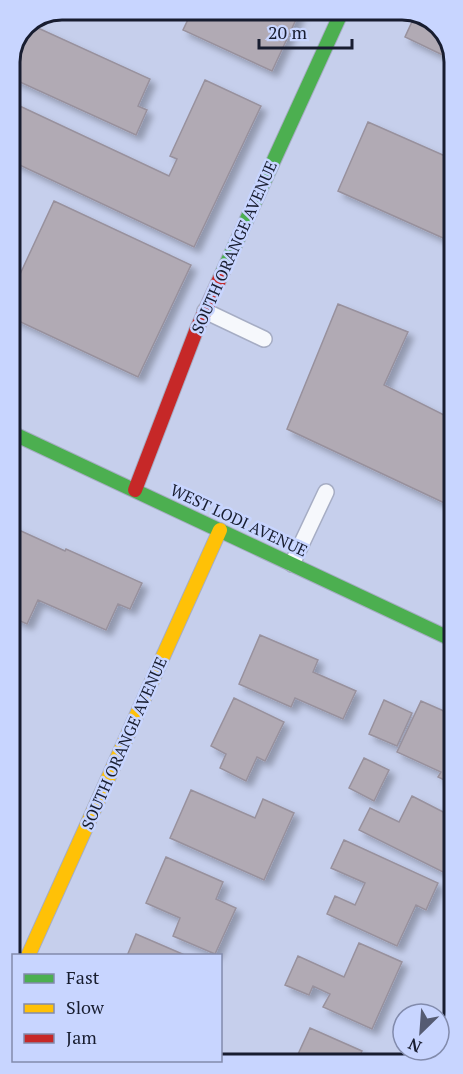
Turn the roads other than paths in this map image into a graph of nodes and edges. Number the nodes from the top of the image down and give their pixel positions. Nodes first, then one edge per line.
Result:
1 (338, 20) edge
2 (205, 311) junction
3 (264, 339) dead end
4 (20, 436) edge
5 (135, 490) junction
6 (326, 492) dead end
7 (220, 530) junction
8 (291, 564) junction
9 (444, 636) edge
10 (29, 954) edge

1 - 2 street, SOUTH ORANGE AVENUE
2 - 3 lane
2 - 5 street, SOUTH ORANGE AVENUE
4 - 5 street, WEST LODI AVENUE
5 - 7 street, WEST LODI AVENUE
6 - 8 lane
7 - 8 street, WEST LODI AVENUE
7 - 10 street, SOUTH ORANGE AVENUE
8 - 9 street, WEST LODI AVENUE

